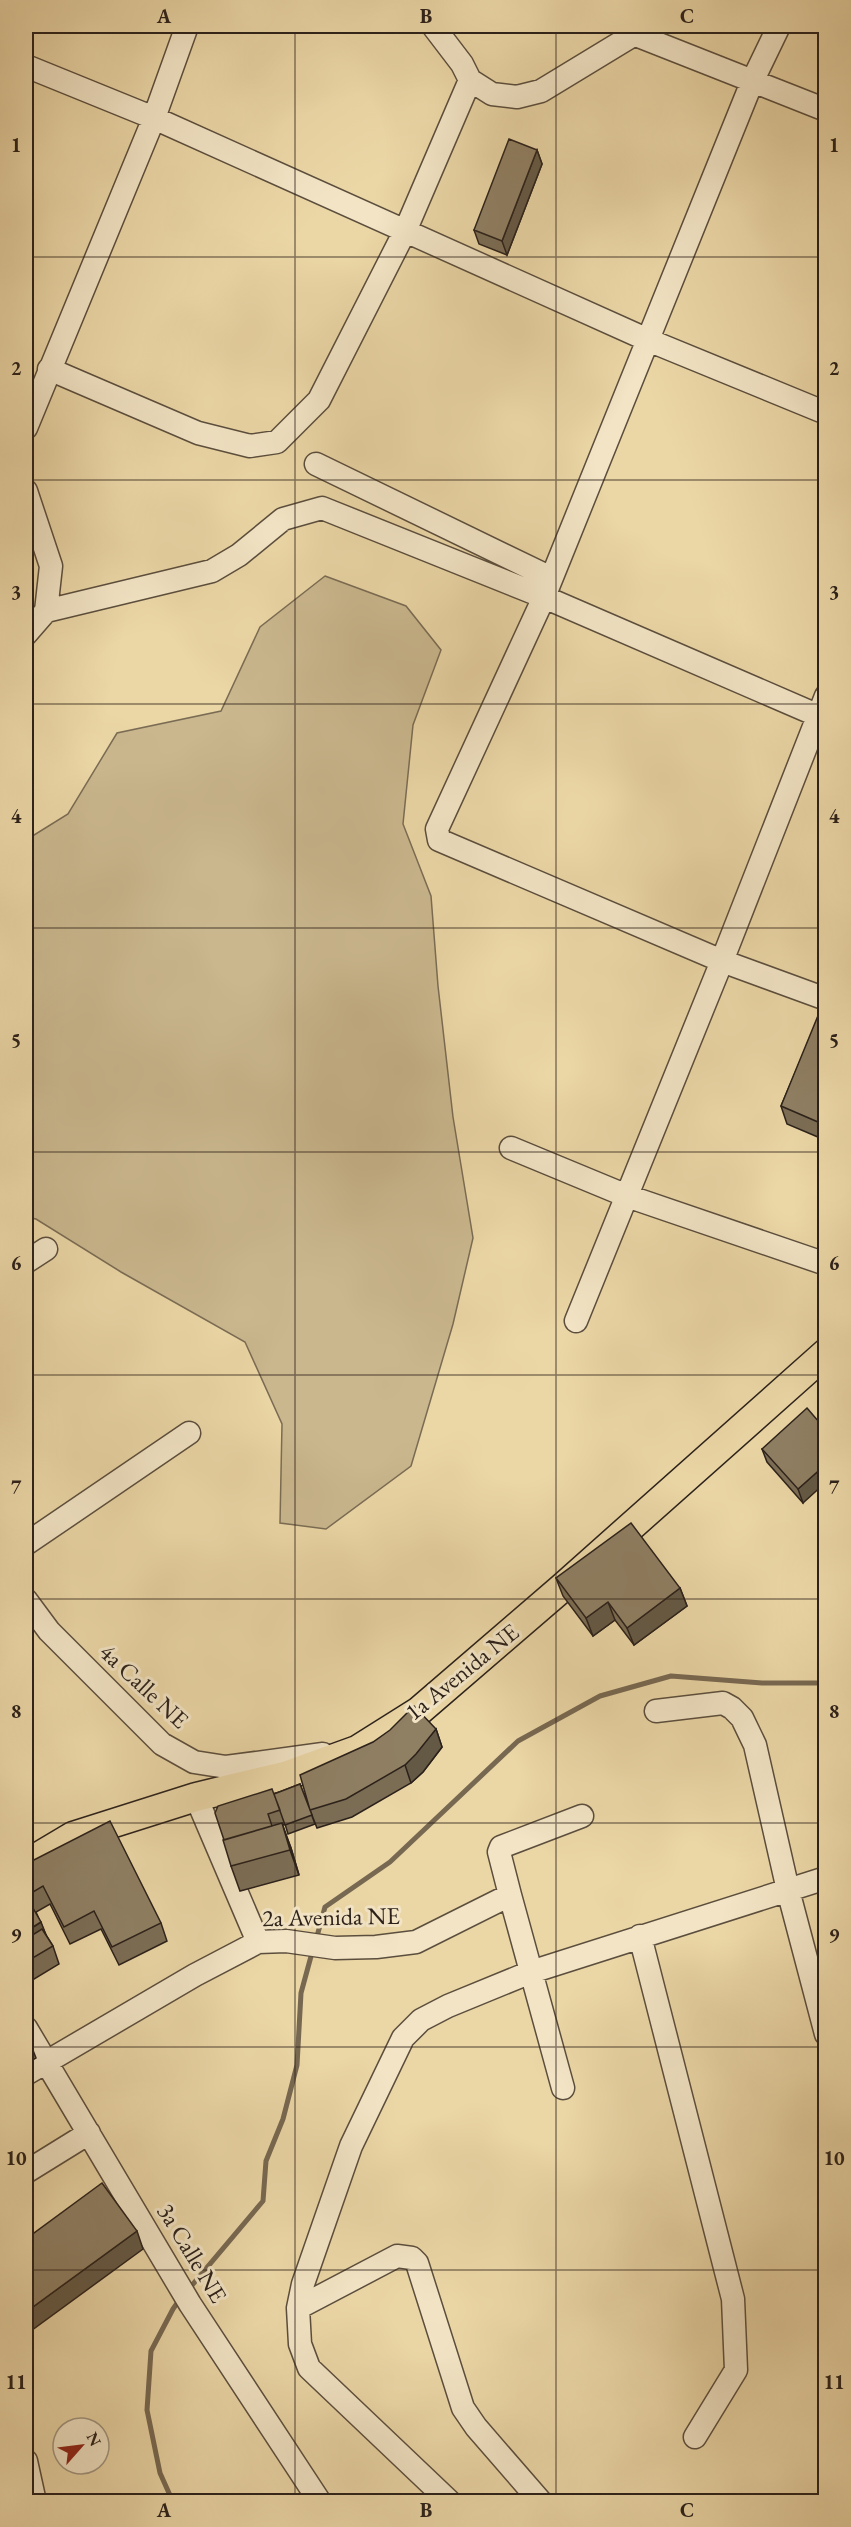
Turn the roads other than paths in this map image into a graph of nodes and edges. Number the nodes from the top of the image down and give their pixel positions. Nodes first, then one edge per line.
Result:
1 (187, 26) edge
2 (434, 26) edge
3 (779, 26) edge
4 (638, 29) edge
5 (26, 66) edge
6 (470, 80) junction
7 (752, 82) junction
8 (825, 110) edge
9 (154, 118) junction
10 (406, 229) junction
11 (648, 340) junction
12 (49, 369) junction
13 (825, 412) edge
14 (26, 428) edge
15 (316, 464) dead end
16 (26, 491) edge
17 (547, 587) junction
18 (46, 610) junction
19 (26, 634) edge
20 (823, 710) edge
21 (722, 961) junction
22 (825, 999) edge
23 (511, 1148) dead end
24 (627, 1196) junction
25 (46, 1249) dead end
26 (26, 1262) edge
27 (825, 1264) edge
28 (576, 1322) dead end
29 (825, 1353) edge
30 (189, 1433) dead end
31 (26, 1544) edge
32 (26, 1600) edge
33 (656, 1712) dead end
34 (357, 1750) junction
35 (196, 1797) junction
36 (582, 1816) dead end
37 (26, 1864) edge
38 (825, 1878) edge
39 (788, 1890) junction
40 (510, 1895) junction
41 (640, 1936) junction
42 (258, 1942) junction
43 (531, 1972) junction
44 (26, 2028) edge
45 (825, 2034) edge
46 (46, 2062) junction
47 (26, 2074) edge
48 (563, 2088) dead end
49 (90, 2133) junction
50 (26, 2172) edge
51 (298, 2308) junction
52 (695, 2437) dead end
53 (26, 2461) edge
54 (35, 2502) edge
55 (320, 2502) edge
56 (450, 2502) edge
57 (541, 2502) edge

1 - 9 street
2 - 6 street
3 - 7 street
4 - 6 street
4 - 7 street
5 - 9 street
6 - 10 street
7 - 8 street
7 - 11 street
9 - 10 street
9 - 12 street
10 - 11 street
10 - 12 street
11 - 13 street
11 - 17 street
12 - 14 street
15 - 17 street
16 - 18 street
17 - 18 street
17 - 20 street
17 - 21 street
18 - 19 street
20 - 21 street
21 - 22 street
21 - 24 street
23 - 24 street
24 - 27 street
24 - 28 street
25 - 26 street
29 - 34 main road, 1a Avenida NE
30 - 31 street
32 - 34 street, 4a Calle NE
33 - 39 street
34 - 35 main road, 1a Avenida NE
35 - 37 main road, 1a Avenida NE
35 - 42 street
36 - 40 street
38 - 39 street
39 - 41 street
39 - 45 street
40 - 42 street, 2a Avenida NE
40 - 43 street
41 - 43 street
41 - 52 street
42 - 46 street, 2a Avenida NE
43 - 48 street
43 - 51 street
44 - 46 street, 3a Calle NE
46 - 47 street, 2a Avenida NE
46 - 49 street, 3a Calle NE
49 - 50 street
49 - 55 street, 3a Calle NE
51 - 56 street
51 - 57 street
53 - 54 street

